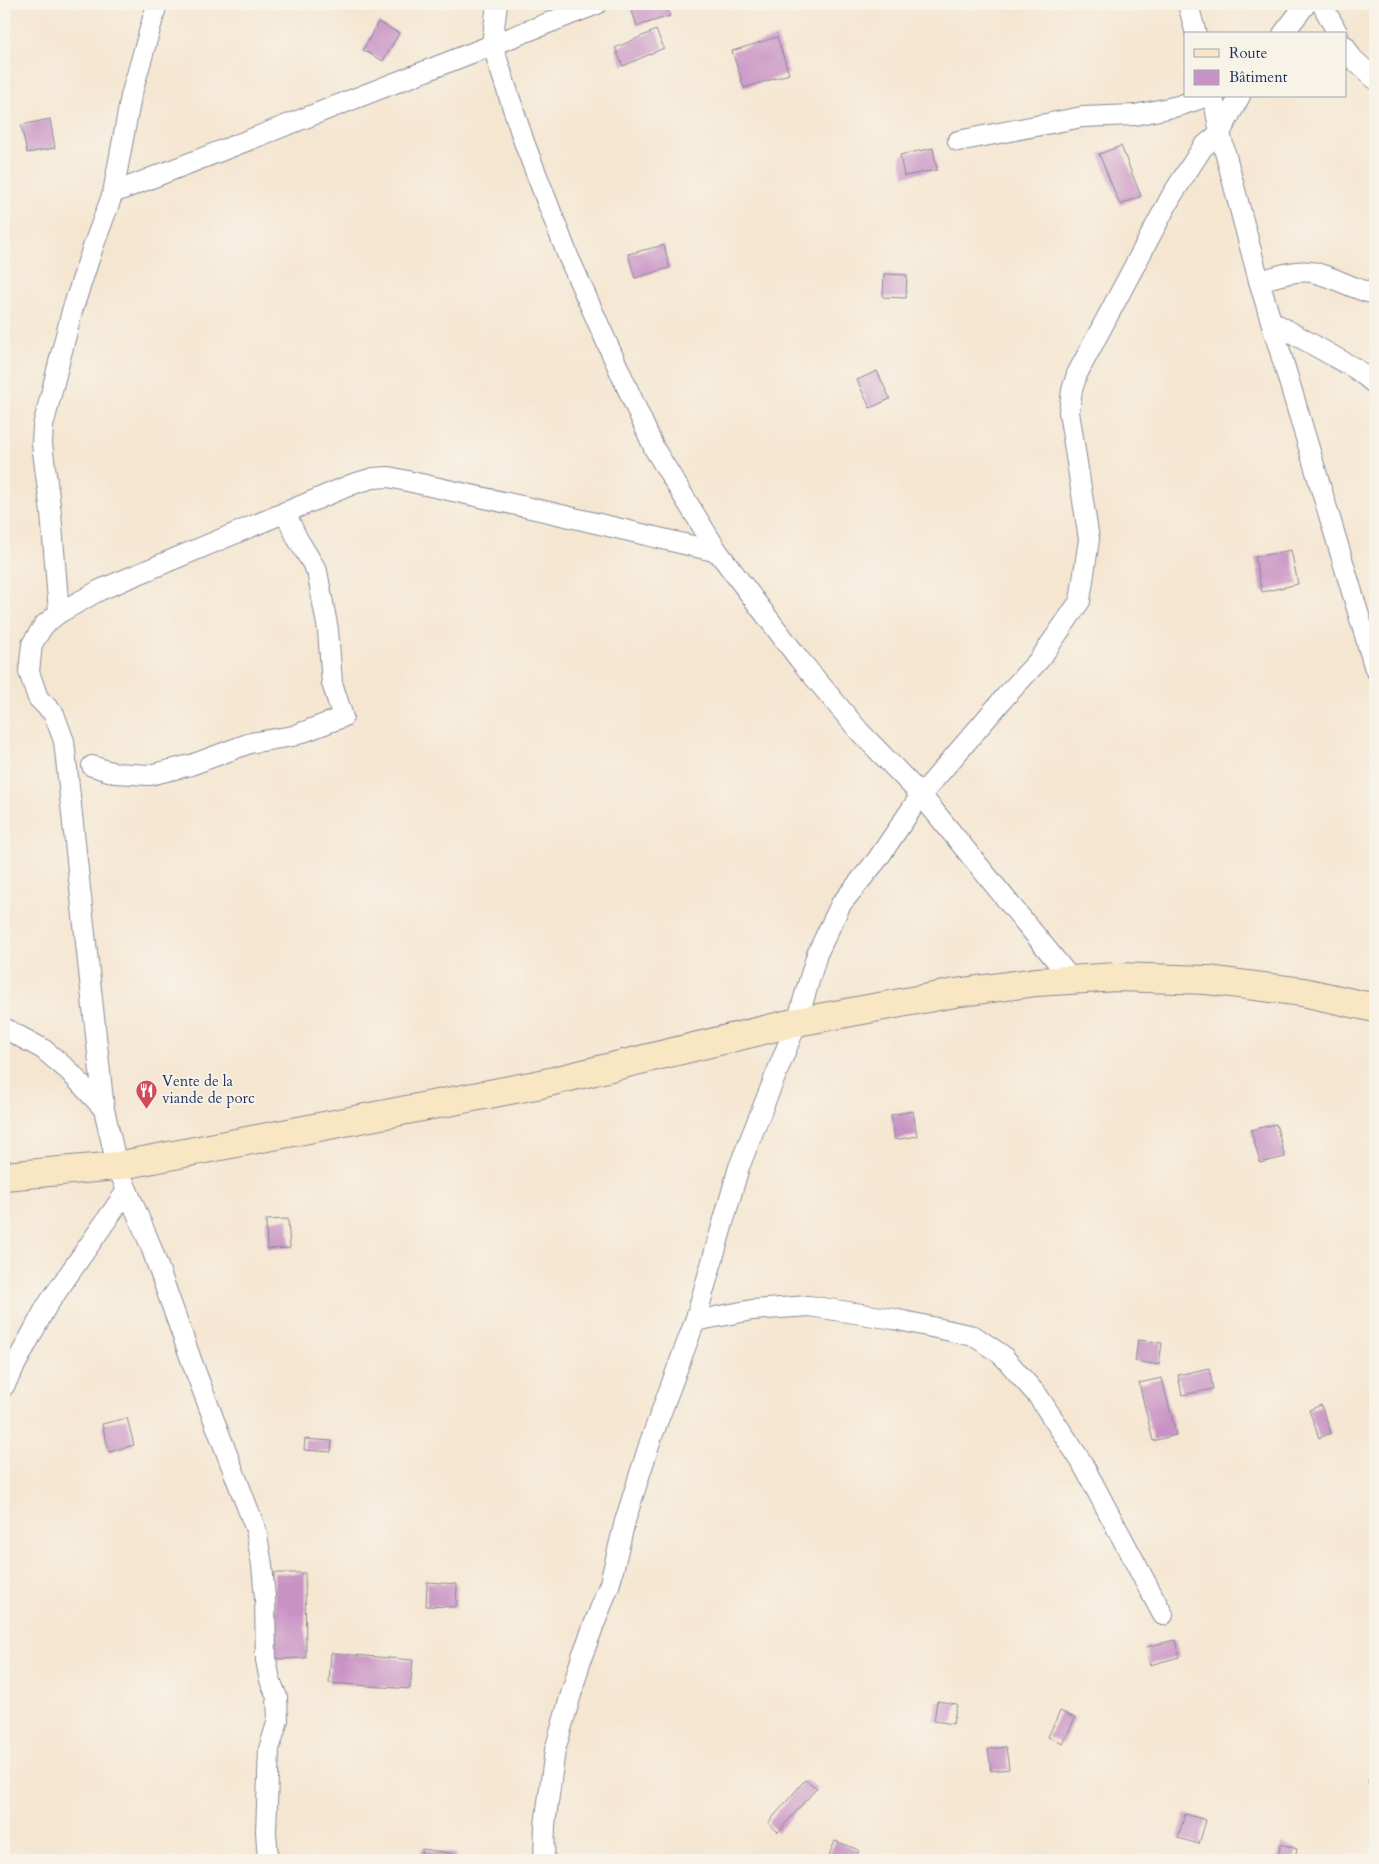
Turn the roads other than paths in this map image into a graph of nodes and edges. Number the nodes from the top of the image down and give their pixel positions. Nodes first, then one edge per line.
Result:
1 (157, 4) edge
2 (497, 4) edge
3 (596, 4) edge
4 (1188, 4) edge
5 (1306, 4) edge
6 (1322, 4) edge
7 (1195, 32) edge
8 (1285, 32) edge
9 (1337, 32) edge
10 (492, 44) junction
11 (1346, 48) edge
12 (1375, 80) edge
13 (1202, 98) edge
14 (1213, 98) edge
15 (1239, 98) edge
16 (1220, 133) junction
17 (958, 141) dead end
18 (113, 193) junction
19 (1259, 282) junction
20 (1375, 294) edge
21 (1271, 320) junction
22 (1375, 384) edge
23 (285, 512) junction
24 (718, 552) junction
25 (59, 613) junction
26 (1375, 669) edge
27 (92, 766) dead end
28 (921, 795) junction
29 (1072, 980) junction
30 (1375, 1008) edge
31 (797, 1022) junction
32 (4, 1028) edge
33 (104, 1109) junction
34 (117, 1166) junction
35 (4, 1176) edge
36 (126, 1192) junction
37 (695, 1321) junction
38 (4, 1386) edge
39 (1163, 1615) dead end
40 (268, 1860) edge
41 (544, 1860) edge

1 - 18 street
2 - 10 street
3 - 10 street
4 - 7 street
5 - 8 street
6 - 9 street
10 - 18 street
10 - 24 street
11 - 12 street
13 - 17 street
14 - 16 street
15 - 16 street
16 - 19 street
16 - 28 street
18 - 25 street
19 - 20 street
19 - 21 street
21 - 22 street
21 - 26 street
23 - 24 street
23 - 25 street
23 - 27 street
24 - 28 street
25 - 33 street
28 - 29 street
28 - 31 street
29 - 30 main road
29 - 31 main road
31 - 34 main road
31 - 37 street
32 - 33 street
33 - 34 street
34 - 35 main road
34 - 36 street
36 - 38 street
36 - 40 street
37 - 39 street
37 - 41 street

